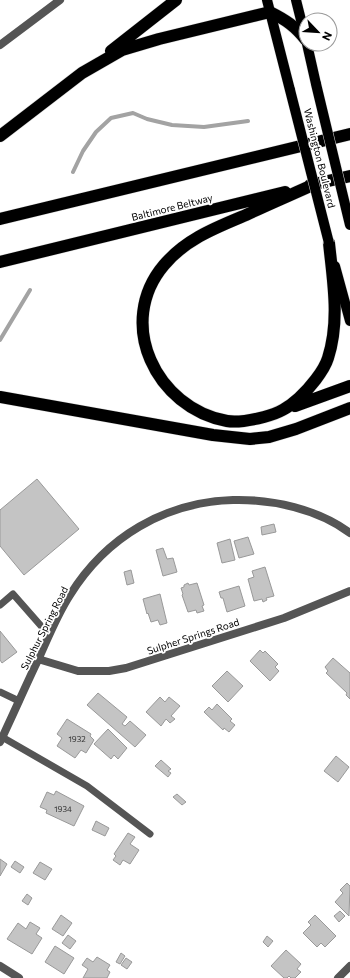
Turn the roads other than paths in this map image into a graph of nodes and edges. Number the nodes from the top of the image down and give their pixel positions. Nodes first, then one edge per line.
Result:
1 (60, 0) edge
2 (176, 0) edge
3 (267, 0) edge
4 (296, 0) edge
5 (270, 12) junction
6 (299, 12) edge
7 (298, 30) edge
8 (0, 45) edge
9 (309, 52) edge
10 (82, 72) junction
11 (350, 134) edge
12 (0, 136) edge
13 (350, 176) edge
14 (317, 183) junction
15 (0, 219) edge
16 (350, 225) edge
17 (329, 243) junction
18 (0, 262) edge
19 (350, 321) edge
20 (350, 386) edge
21 (0, 397) edge
22 (288, 408) junction
23 (350, 408) edge
24 (350, 533) edge
25 (350, 591) edge
26 (0, 605) edge
27 (49, 635) junction
28 (38, 659) junction
29 (0, 692) edge
30 (19, 701) junction
31 (1, 740) edge
32 (150, 834) dead end
33 (0, 966) edge
34 (350, 966) edge
35 (19, 978) edge
36 (338, 978) edge

1 - 8 street
2 - 10 highway
3 - 5 main road, Washington Boulevard
4 - 6 main road
5 - 7 highway
5 - 10 highway
5 - 17 main road, Washington Boulevard, bridge
9 - 16 main road, Washington Boulevard, bridge
10 - 12 highway
11 - 15 highway
13 - 14 highway, Baltimore Beltway
14 - 18 highway, Baltimore Beltway
14 - 22 highway
17 - 19 main road, Washington Boulevard
17 - 22 highway
20 - 22 highway
21 - 23 highway
24 - 27 street, Sulphur Spring Road
25 - 28 street, Sulpher Springs Road
26 - 27 lane
27 - 28 street, Sulphur Spring Road
28 - 30 street, Sulphur Spring Road
29 - 30 lane
30 - 31 street, Sulphur Spring Road
31 - 32 lane
33 - 35 street
34 - 36 street

